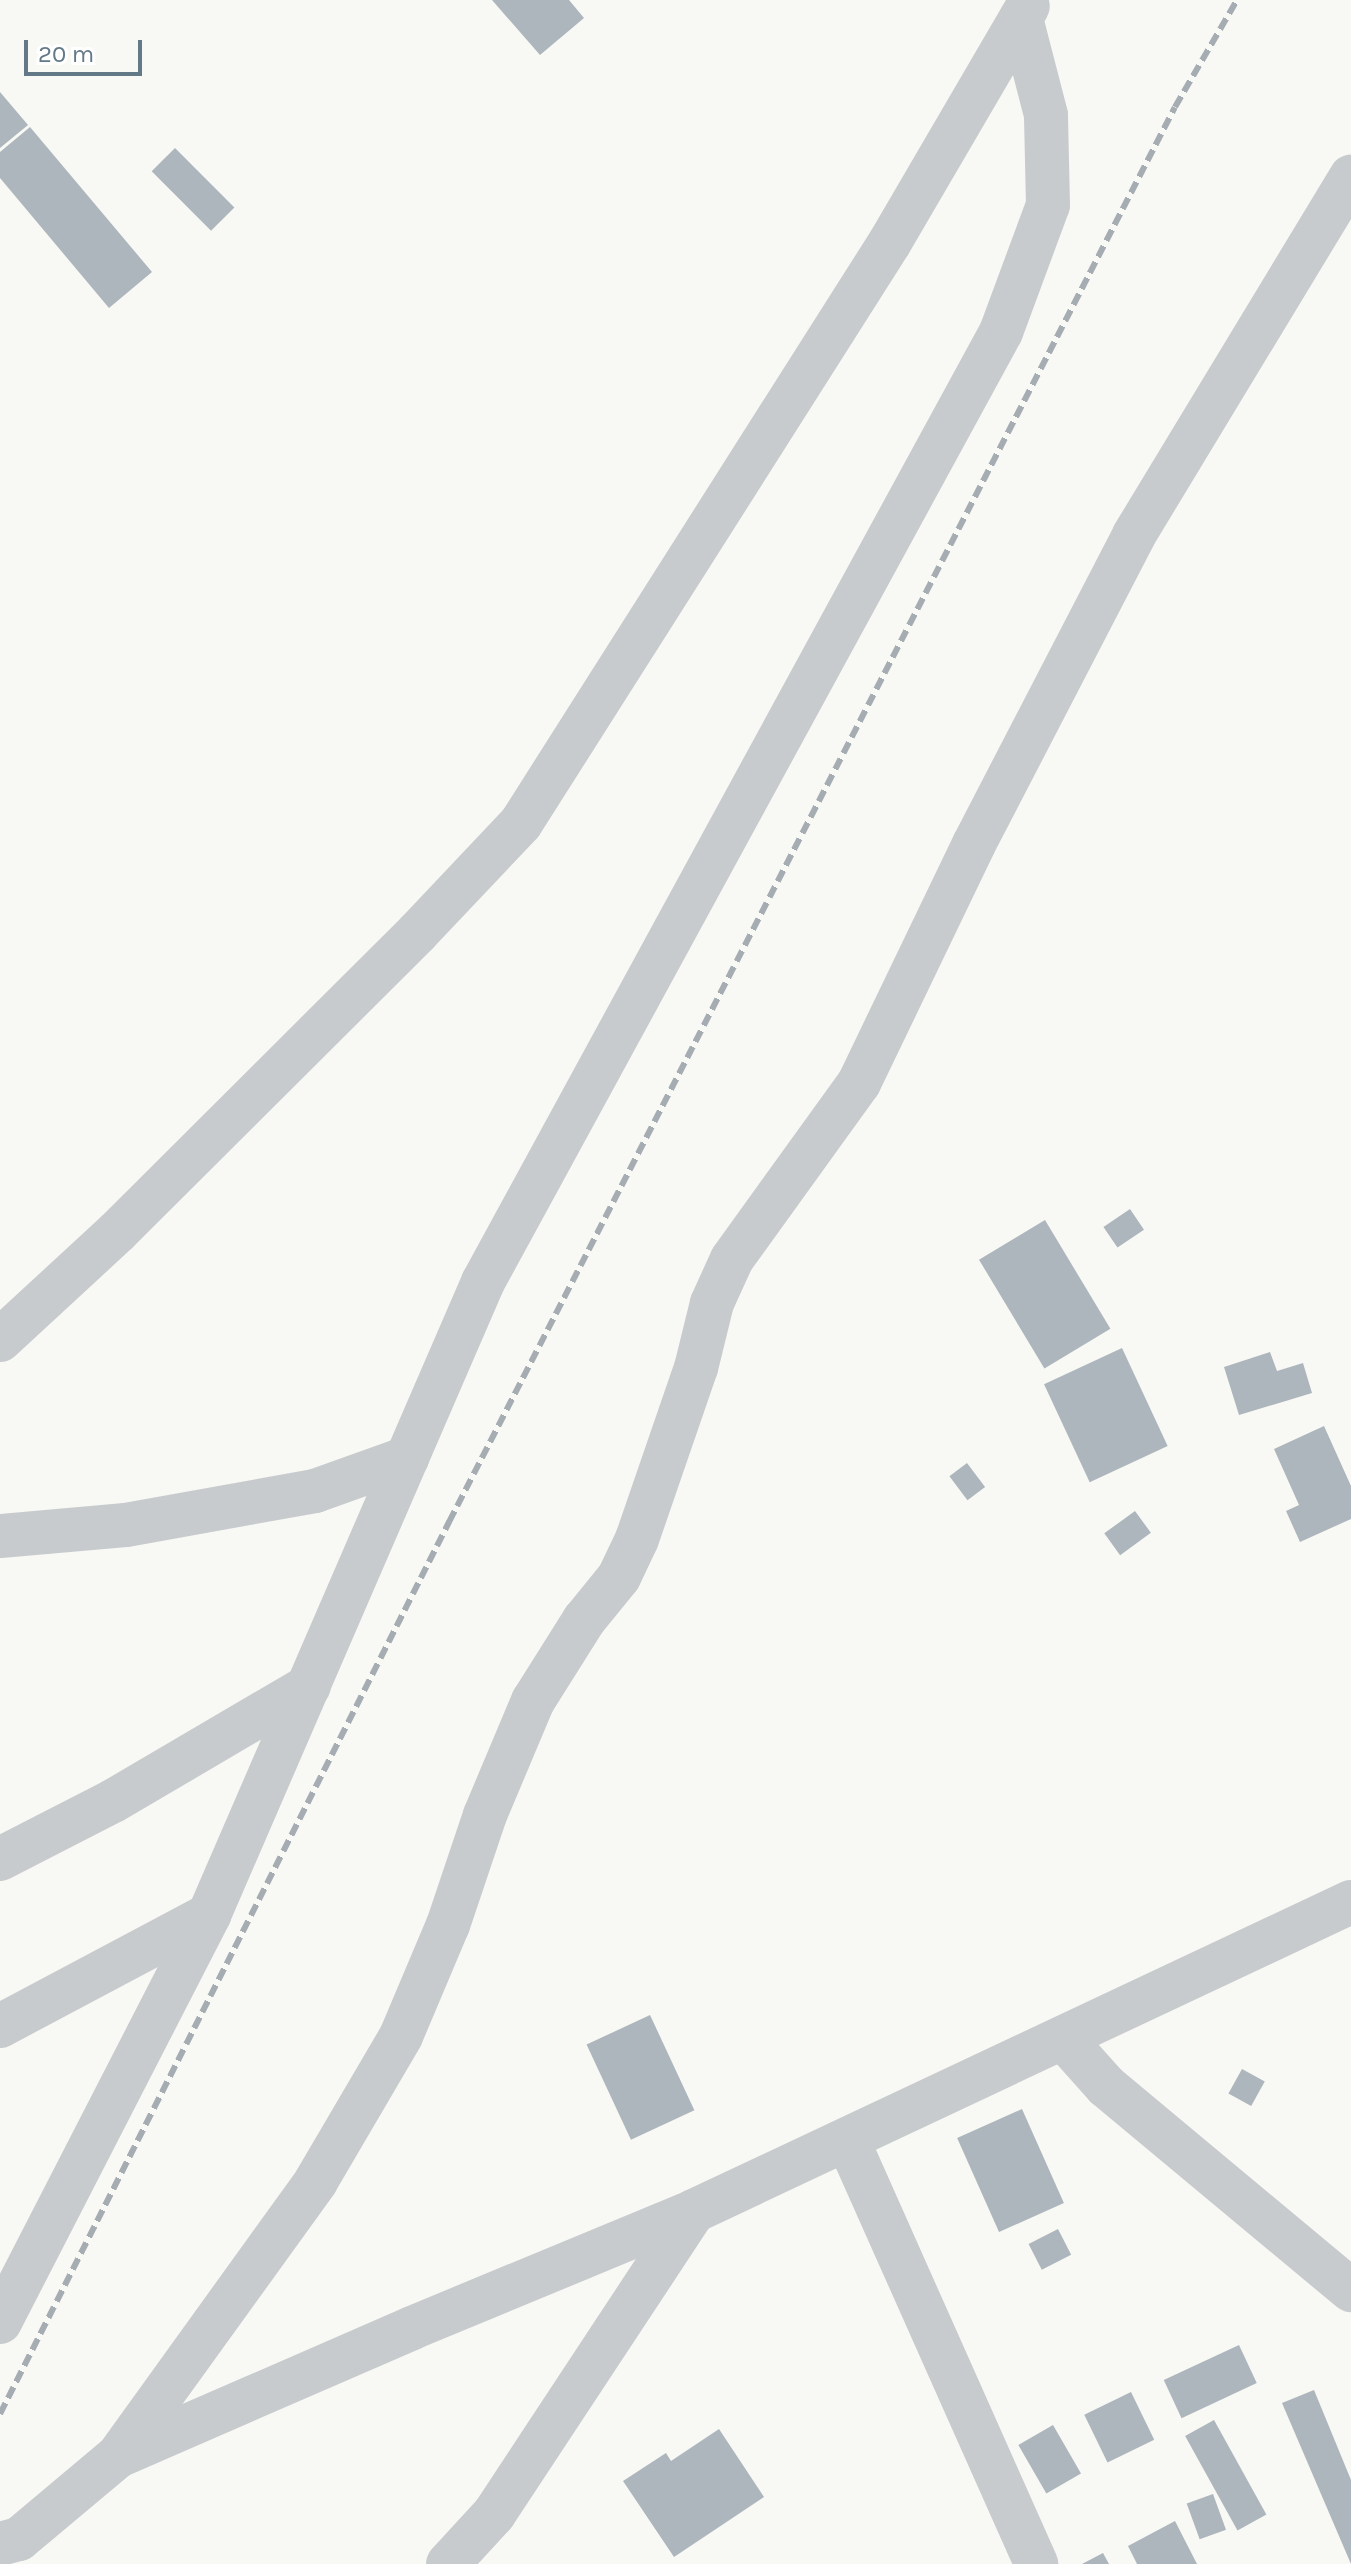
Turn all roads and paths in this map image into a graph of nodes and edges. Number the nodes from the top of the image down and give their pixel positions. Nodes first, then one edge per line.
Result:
1 (1026, 9) edge
2 (1351, 176) edge
3 (0, 1340) edge
4 (407, 1458) junction
5 (0, 1536) edge
6 (309, 1686) junction
7 (0, 1859) edge
8 (1351, 1902) edge
9 (209, 1915) junction
10 (0, 2026) edge
11 (1064, 2039) junction
12 (848, 2141) junction
13 (694, 2211) junction
14 (1351, 2290) edge
15 (0, 2322) edge
16 (118, 2456) junction
17 (0, 2544) edge
18 (448, 2564) edge
19 (1036, 2564) edge

1 - 3 street
1 - 4 street
2 - 16 street
4 - 5 street
4 - 6 street
6 - 7 street
6 - 9 street
8 - 11 street
9 - 10 street
9 - 15 street
11 - 12 street
11 - 14 street
12 - 13 street
12 - 19 street
13 - 16 street
13 - 18 street
16 - 17 street

